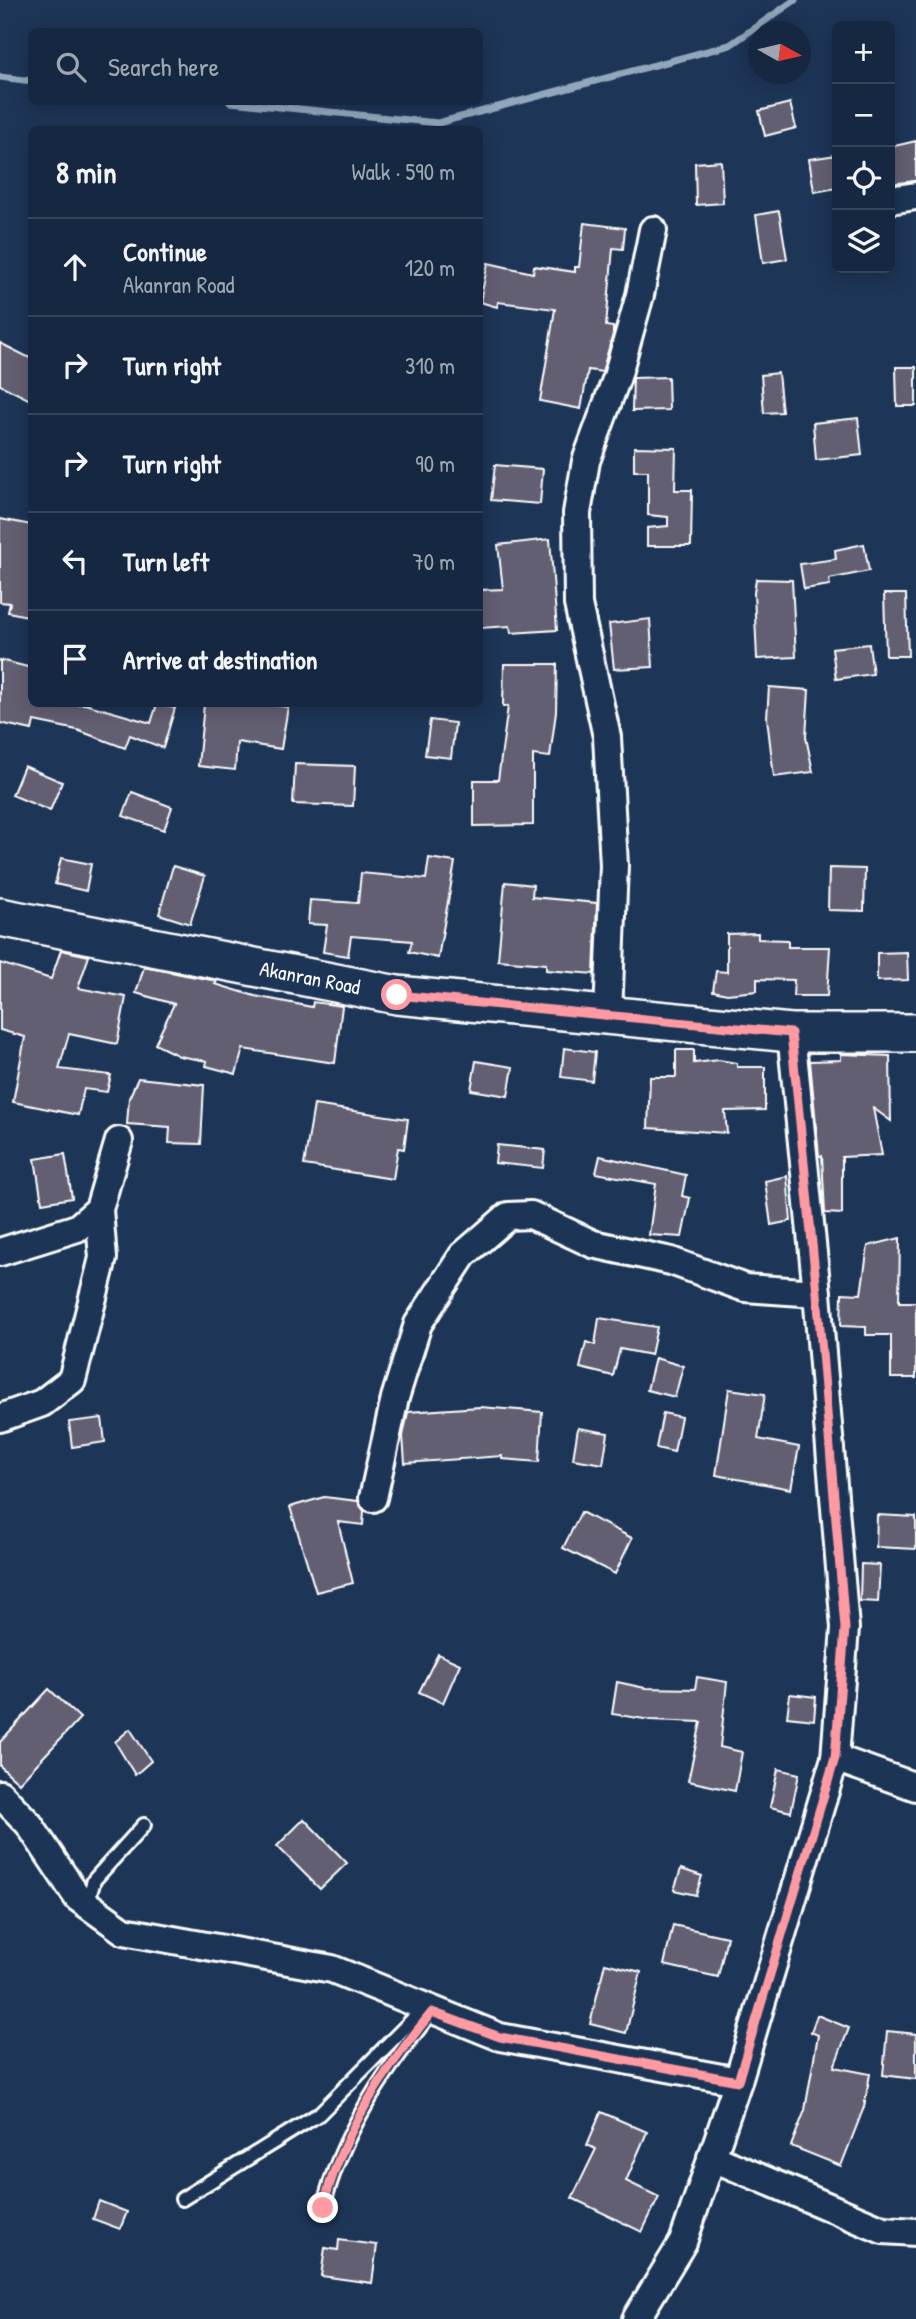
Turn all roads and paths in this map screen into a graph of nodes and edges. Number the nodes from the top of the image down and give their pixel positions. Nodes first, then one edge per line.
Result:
1 (916, 196) edge
2 (895, 199) edge
3 (653, 230) dead end
4 (0, 917) edge
5 (608, 1016) junction
6 (791, 1033) junction
7 (916, 1033) edge
8 (119, 1141) dead end
9 (99, 1209) junction
10 (0, 1252) edge
11 (817, 1293) junction
12 (0, 1418) edge
13 (373, 1499) dead end
14 (835, 1758) junction
15 (916, 1787) edge
16 (0, 1794) edge
17 (144, 1825) dead end
18 (87, 1904) junction
19 (428, 2010) junction
20 (738, 2081) junction
21 (711, 2157) junction
22 (182, 2199) dead end
23 (323, 2208) dead end
24 (916, 2232) edge
25 (636, 2319) edge

1 - 2 street
3 - 5 street
4 - 5 main road, Akanran Road
5 - 6 main road, Akanran Road
6 - 7 main road, Akanran Road
6 - 11 street
8 - 9 street
9 - 10 street
9 - 12 street
11 - 13 street
11 - 14 street
14 - 15 street
14 - 20 street
16 - 18 street
17 - 18 lane
18 - 19 street
19 - 20 street
19 - 22 lane
19 - 23 lane
20 - 21 street
21 - 24 street
21 - 25 street

